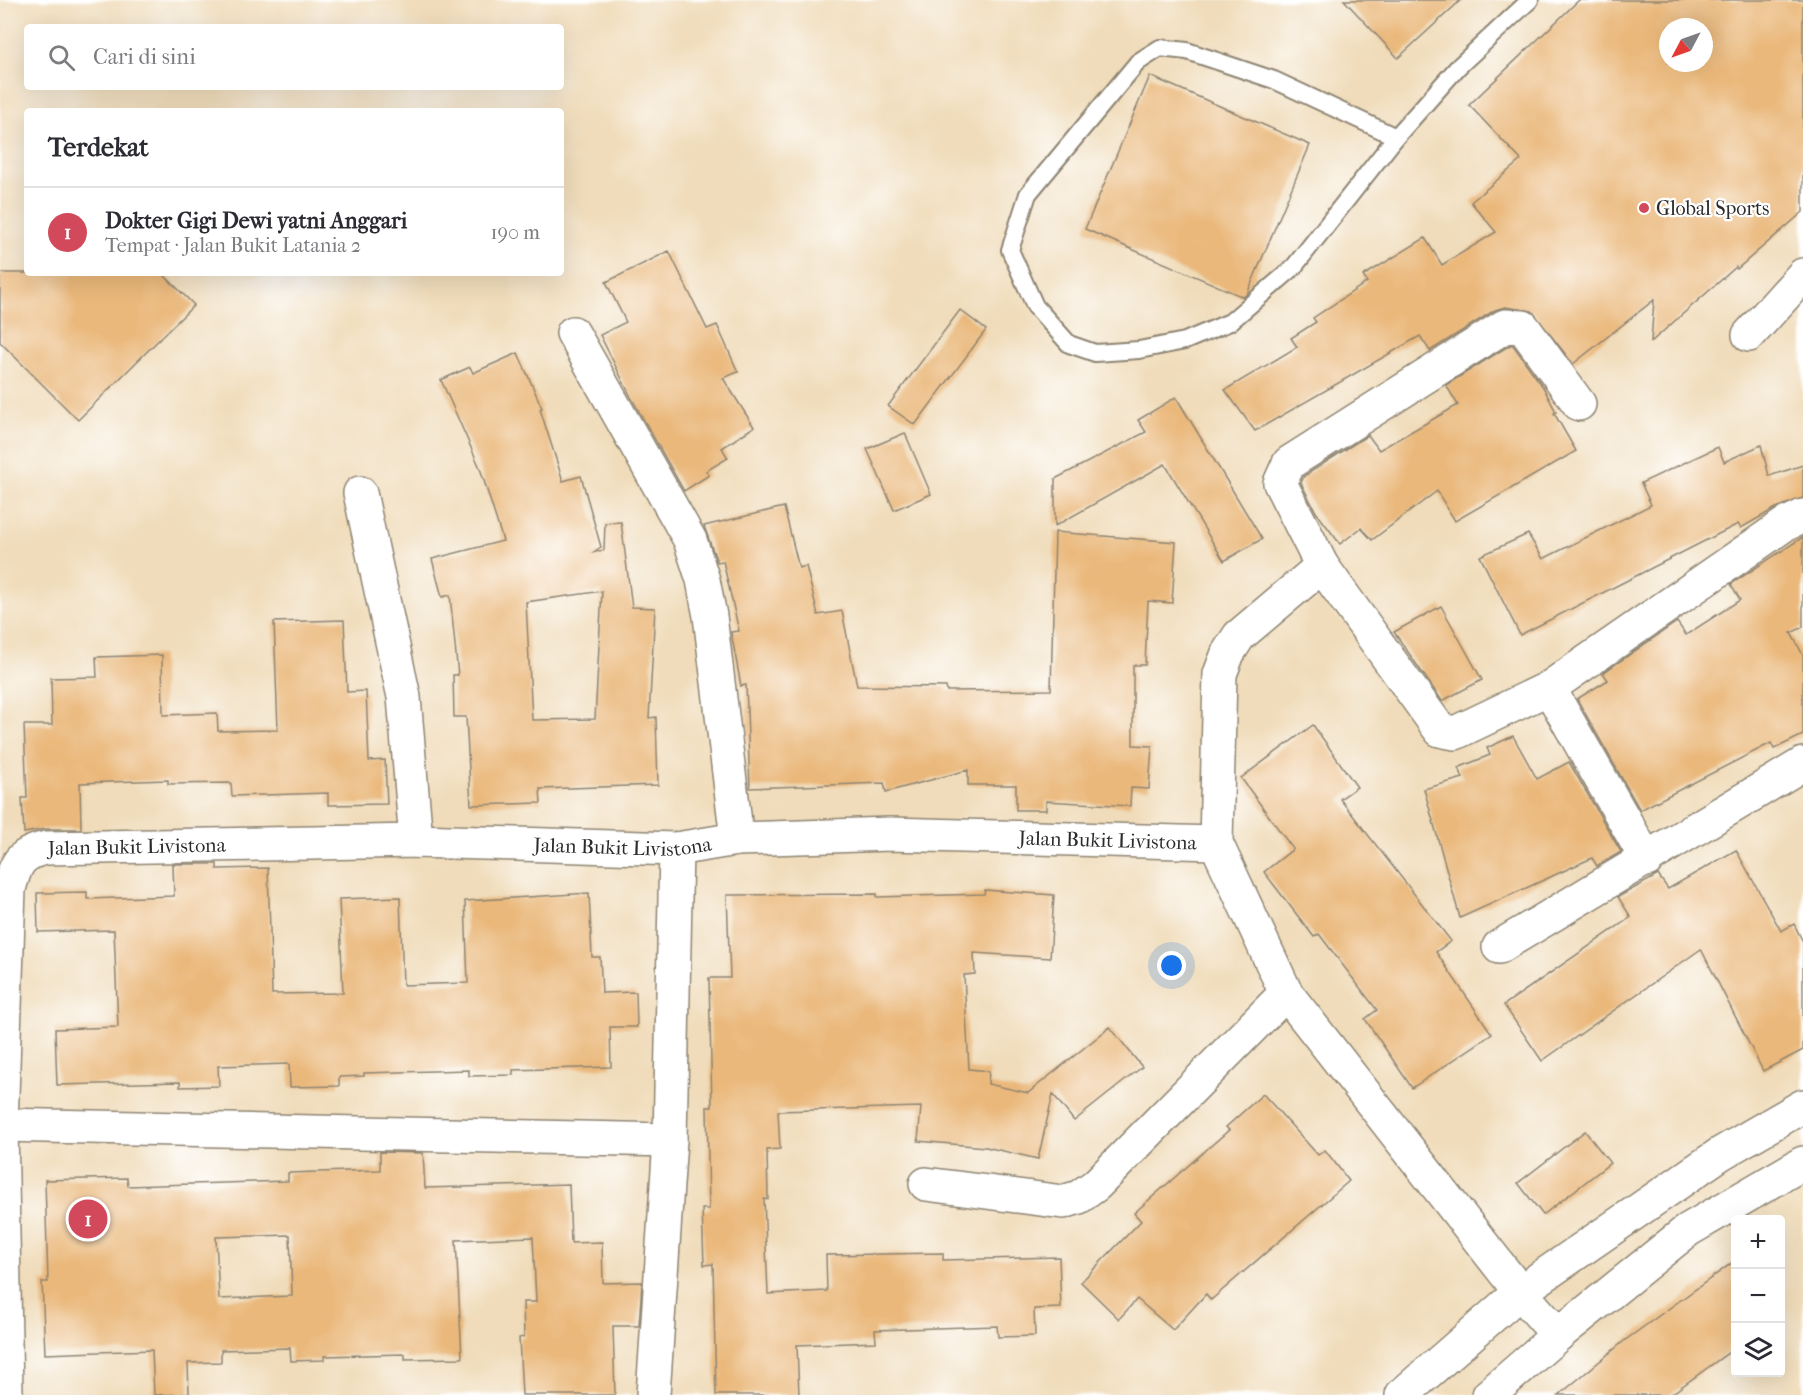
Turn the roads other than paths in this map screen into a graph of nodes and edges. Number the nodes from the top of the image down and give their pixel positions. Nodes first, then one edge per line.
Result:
1 (1530, 0) edge
2 (1396, 137) junction
3 (1803, 275) edge
4 (573, 333) dead end
5 (1749, 335) dead end
6 (1579, 404) dead end
7 (360, 493) dead end
8 (1803, 516) edge
9 (1322, 566) junction
10 (1548, 688) junction
11 (1803, 764) edge
12 (737, 839) junction
13 (416, 841) junction
14 (1216, 843) junction
15 (676, 849) junction
16 (1647, 860) junction
17 (1499, 947) dead end
18 (1286, 993) junction
19 (1803, 1106) edge
20 (1, 1125) edge
21 (670, 1140) junction
22 (1803, 1163) edge
23 (926, 1184) dead end
24 (1520, 1292) junction
25 (1558, 1335) junction
26 (6, 1395) edge
27 (653, 1395) edge
28 (1402, 1395) edge
29 (1489, 1395) edge

1 - 2 lane
2 - 2 lane
3 - 5 street
4 - 12 street
6 - 9 street
7 - 13 street
8 - 10 street
9 - 10 street
9 - 14 street
10 - 16 street
11 - 16 street
12 - 14 street, Jalan Bukit Livistona
12 - 15 street, Jalan Bukit Livistona
13 - 15 street, Jalan Bukit Livistona
13 - 20 street, Jalan Bukit Livistona
14 - 18 street
15 - 21 street
16 - 17 street
18 - 23 street
18 - 24 street
19 - 24 street
20 - 21 street
20 - 26 street
21 - 27 street
22 - 25 street
24 - 25 street
24 - 28 street
25 - 29 street

